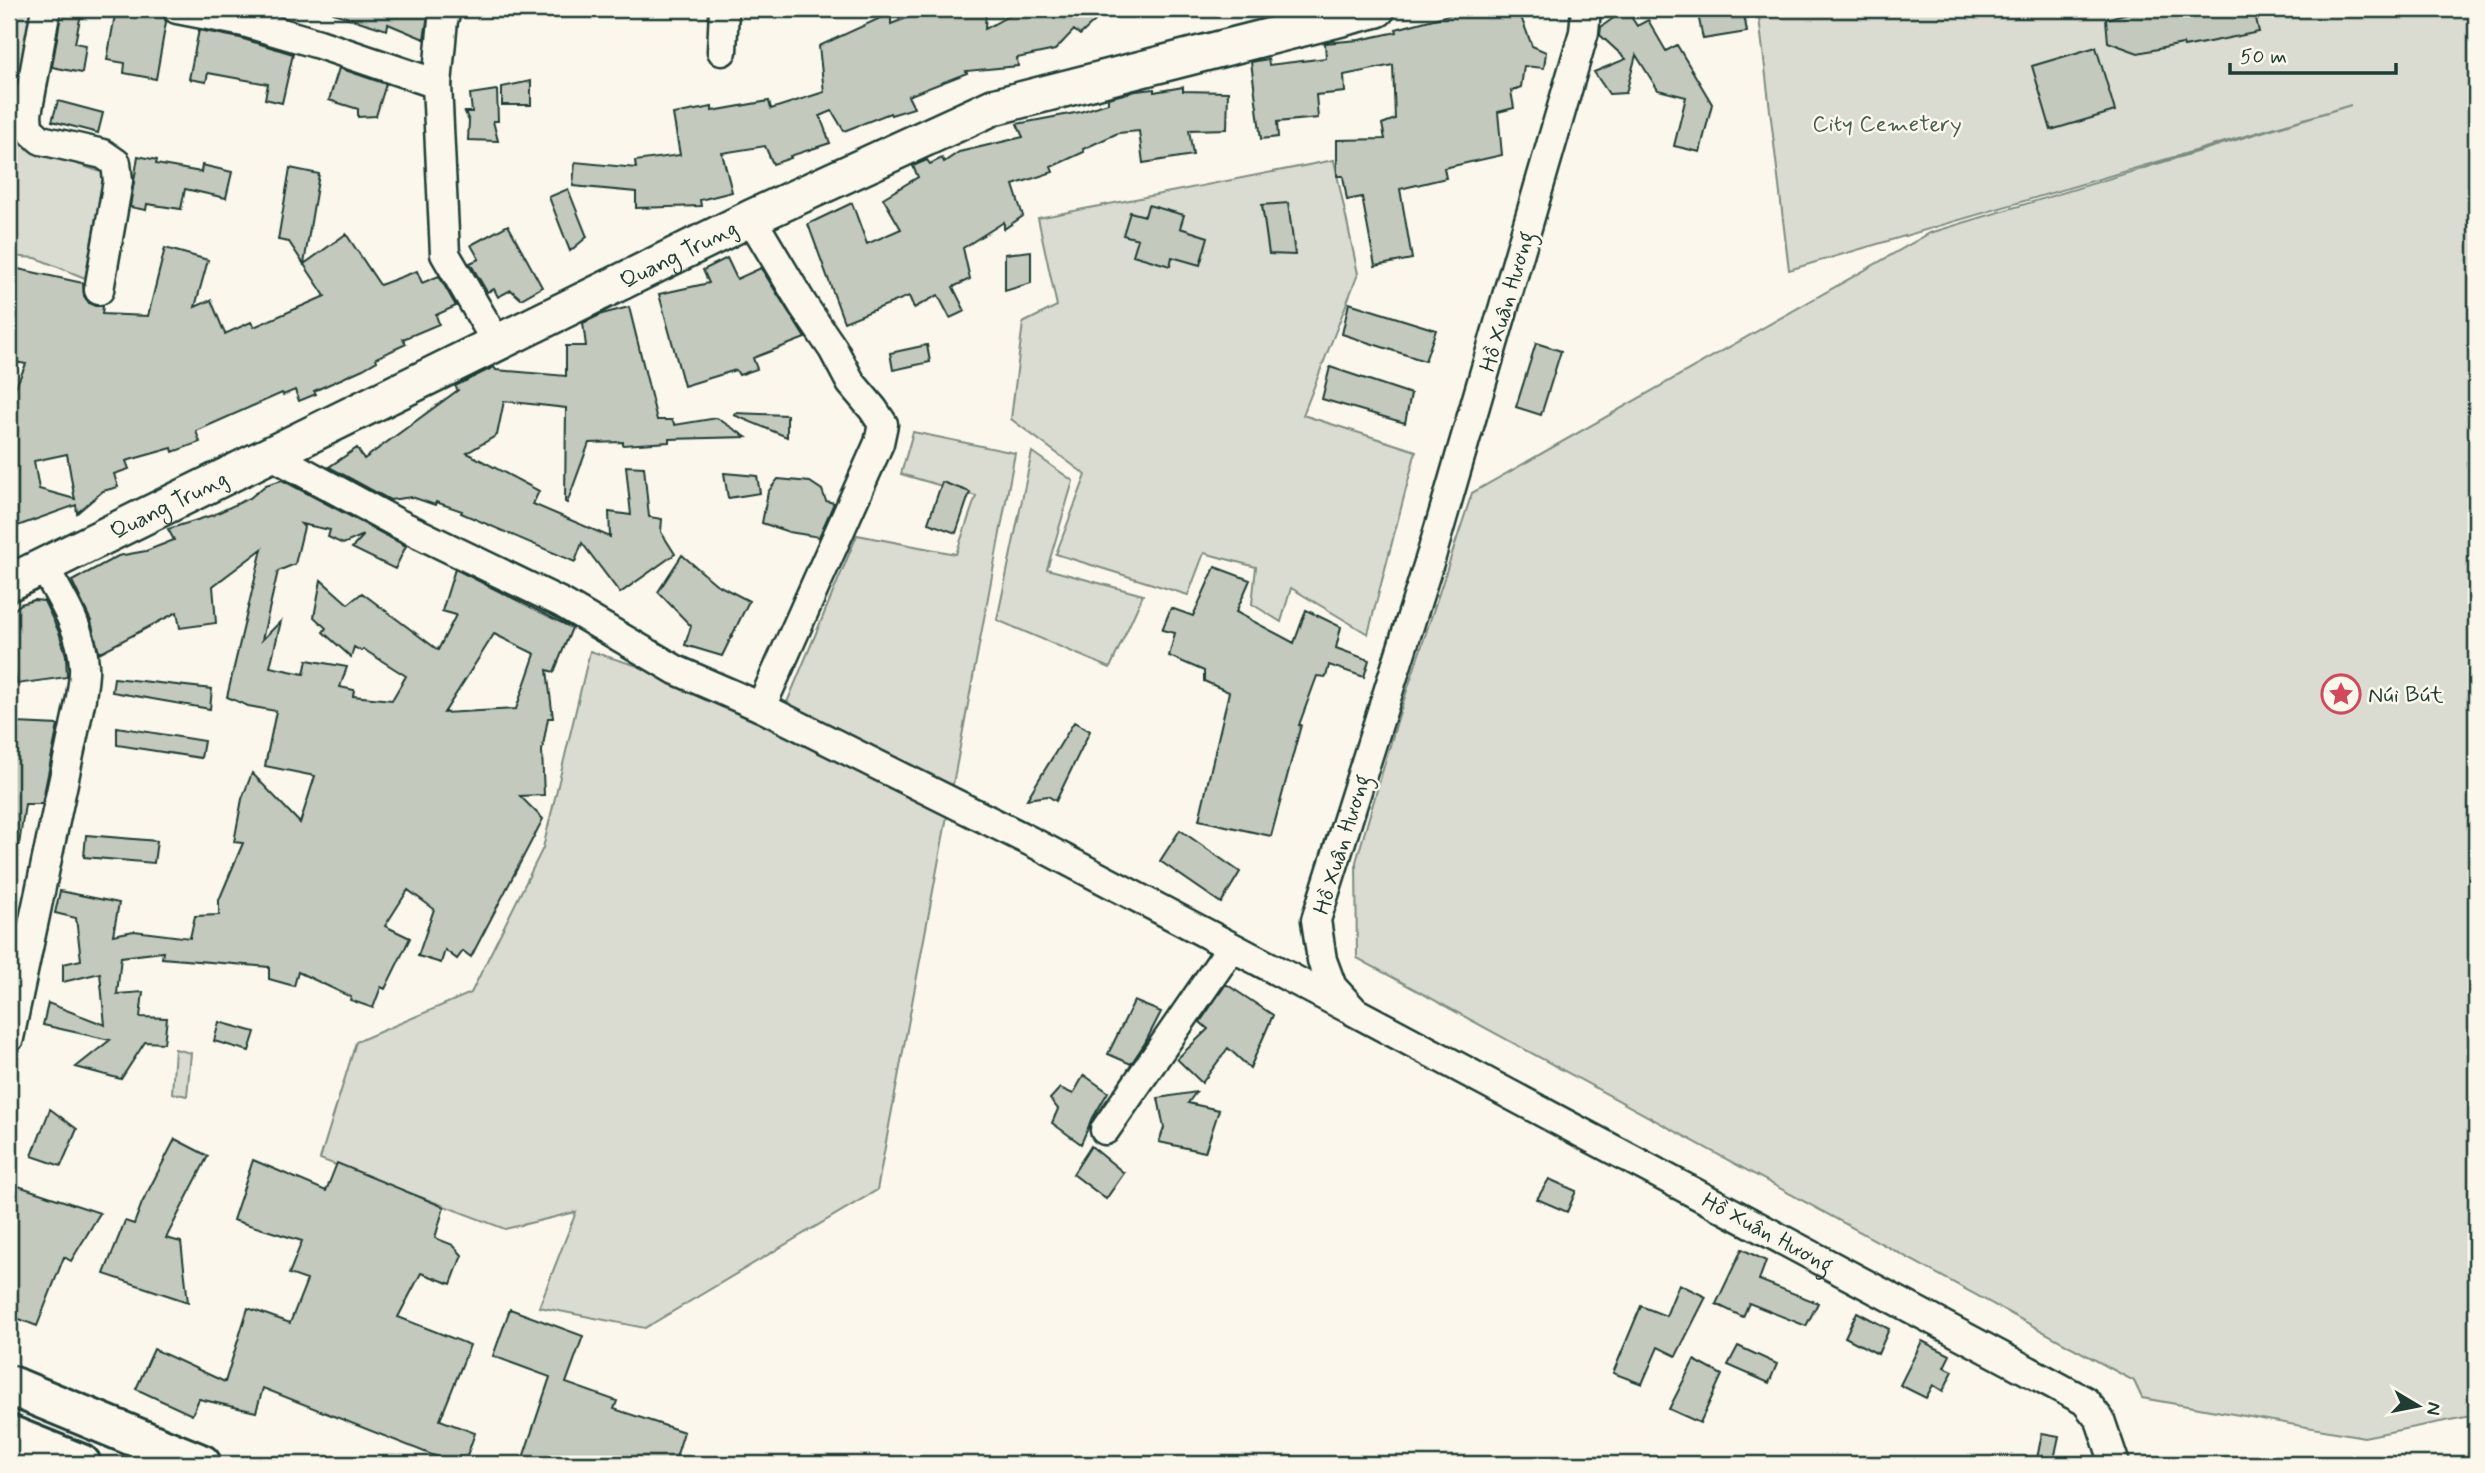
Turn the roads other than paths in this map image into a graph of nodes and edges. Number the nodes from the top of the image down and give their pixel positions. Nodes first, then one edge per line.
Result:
1 (46, 9) edge
2 (177, 9) edge
3 (447, 9) edge
4 (724, 9) edge
5 (1377, 9) edge
6 (1586, 9) edge
7 (722, 51) dead end
8 (437, 84) junction
9 (751, 218) junction
10 (99, 290) dead end
11 (497, 343) junction
12 (272, 455) junction
13 (44, 567) junction
14 (9, 583) edge
15 (761, 707) junction
16 (1231, 948) junction
17 (1355, 1012) junction
18 (9, 1038) edge
19 (1105, 1130) dead end
20 (9, 1385) edge
21 (9, 1435) edge
22 (81, 1464) edge
23 (201, 1464) edge
24 (2115, 1464) edge

1 - 10 street
2 - 8 street
3 - 8 street
4 - 7 street
5 - 9 main road, Quang Trung
6 - 17 street, Hồ Xuân Hương
8 - 11 street
9 - 11 main road, Quang Trung
9 - 15 street
11 - 12 main road, Quang Trung
12 - 13 main road, Quang Trung
12 - 15 street
13 - 14 main road, Quang Trung
13 - 18 street
15 - 16 street
16 - 17 street
16 - 19 street
17 - 24 street, Hồ Xuân Hương
20 - 23 highway
21 - 22 highway

